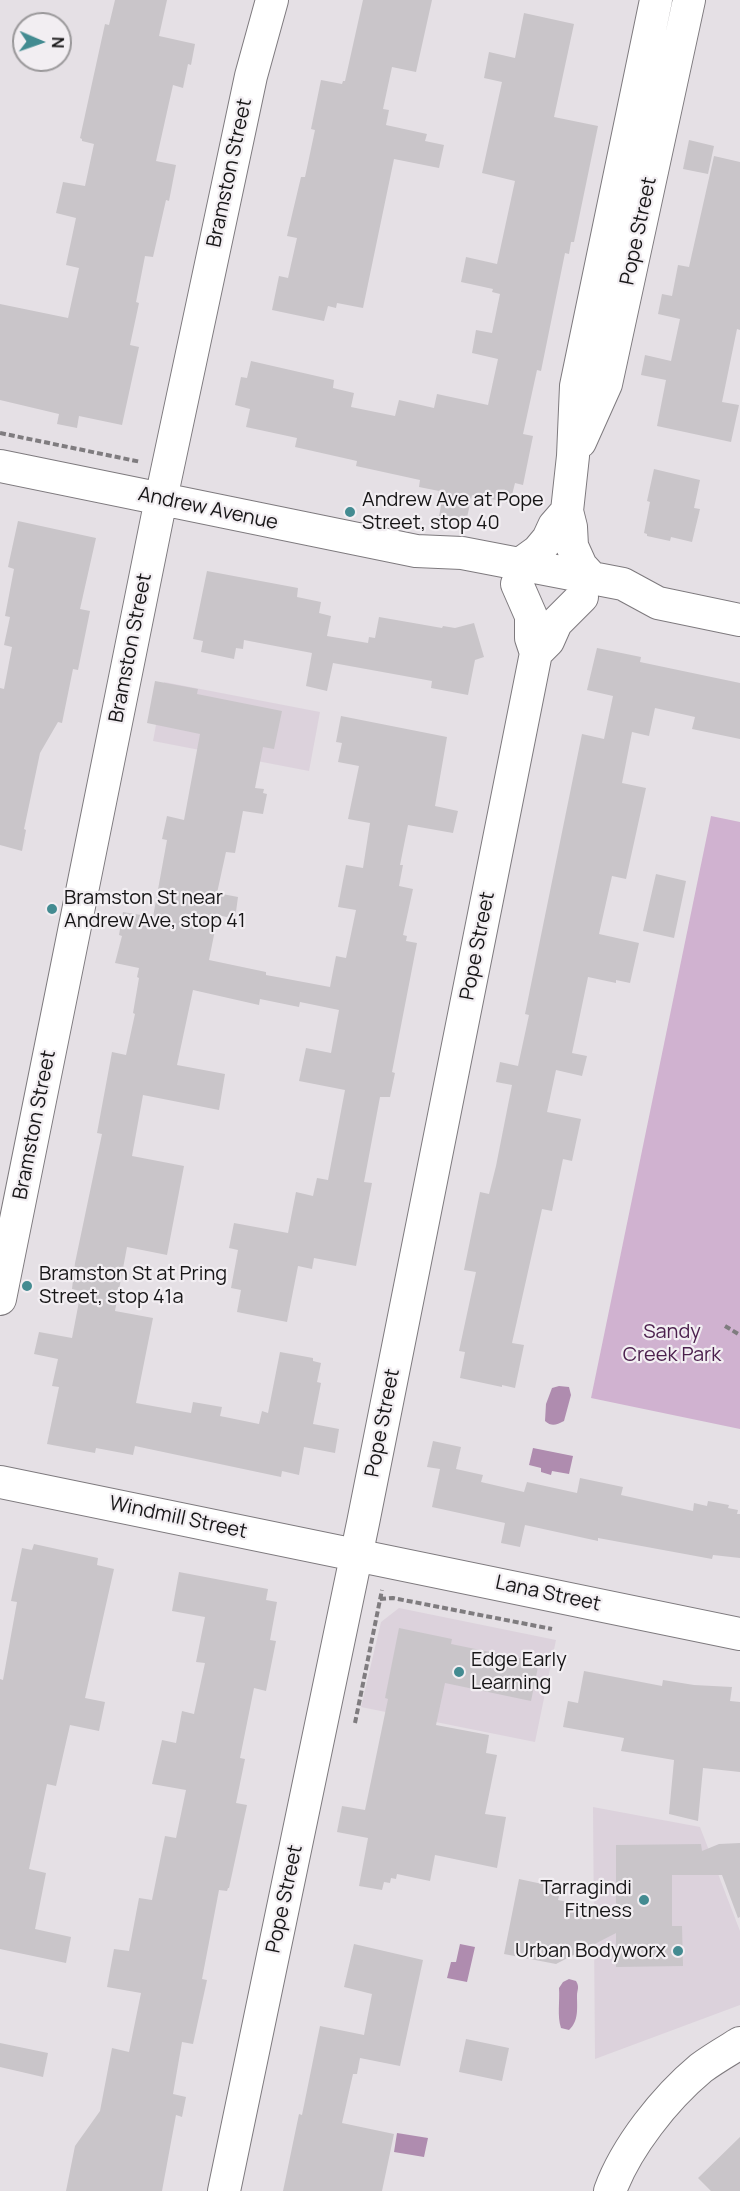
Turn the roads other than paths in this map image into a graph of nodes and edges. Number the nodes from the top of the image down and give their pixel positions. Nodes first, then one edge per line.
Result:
1 (272, 0) edge
2 (656, 0) edge
3 (689, 0) edge
4 (573, 456) junction
5 (0, 466) edge
6 (161, 500) junction
7 (567, 511) junction
8 (519, 574) junction
9 (587, 587) junction
10 (740, 620) edge
11 (536, 653) junction
12 (0, 1299) edge
13 (0, 1482) edge
14 (356, 1555) junction
15 (740, 1634) edge
16 (740, 2043) edge
17 (224, 2191) edge
18 (610, 2191) edge

1 - 6 street, Bramston Street
2 - 4 street, Pope Street
3 - 4 street, Pope Street
4 - 7 street, Pope Street
5 - 6 street, Andrew Avenue
6 - 8 street, Andrew Avenue
6 - 12 street, Bramston Street
7 - 8 street, Pope Street
7 - 9 street, Pope Street
8 - 9 street, Andrew Avenue
8 - 11 street, Pope Street
9 - 10 street, Andrew Avenue
9 - 11 street, Pope Street
11 - 14 street, Pope Street
13 - 14 street, Windmill Street
14 - 15 street, Lana Street
14 - 17 street, Pope Street
16 - 18 street

